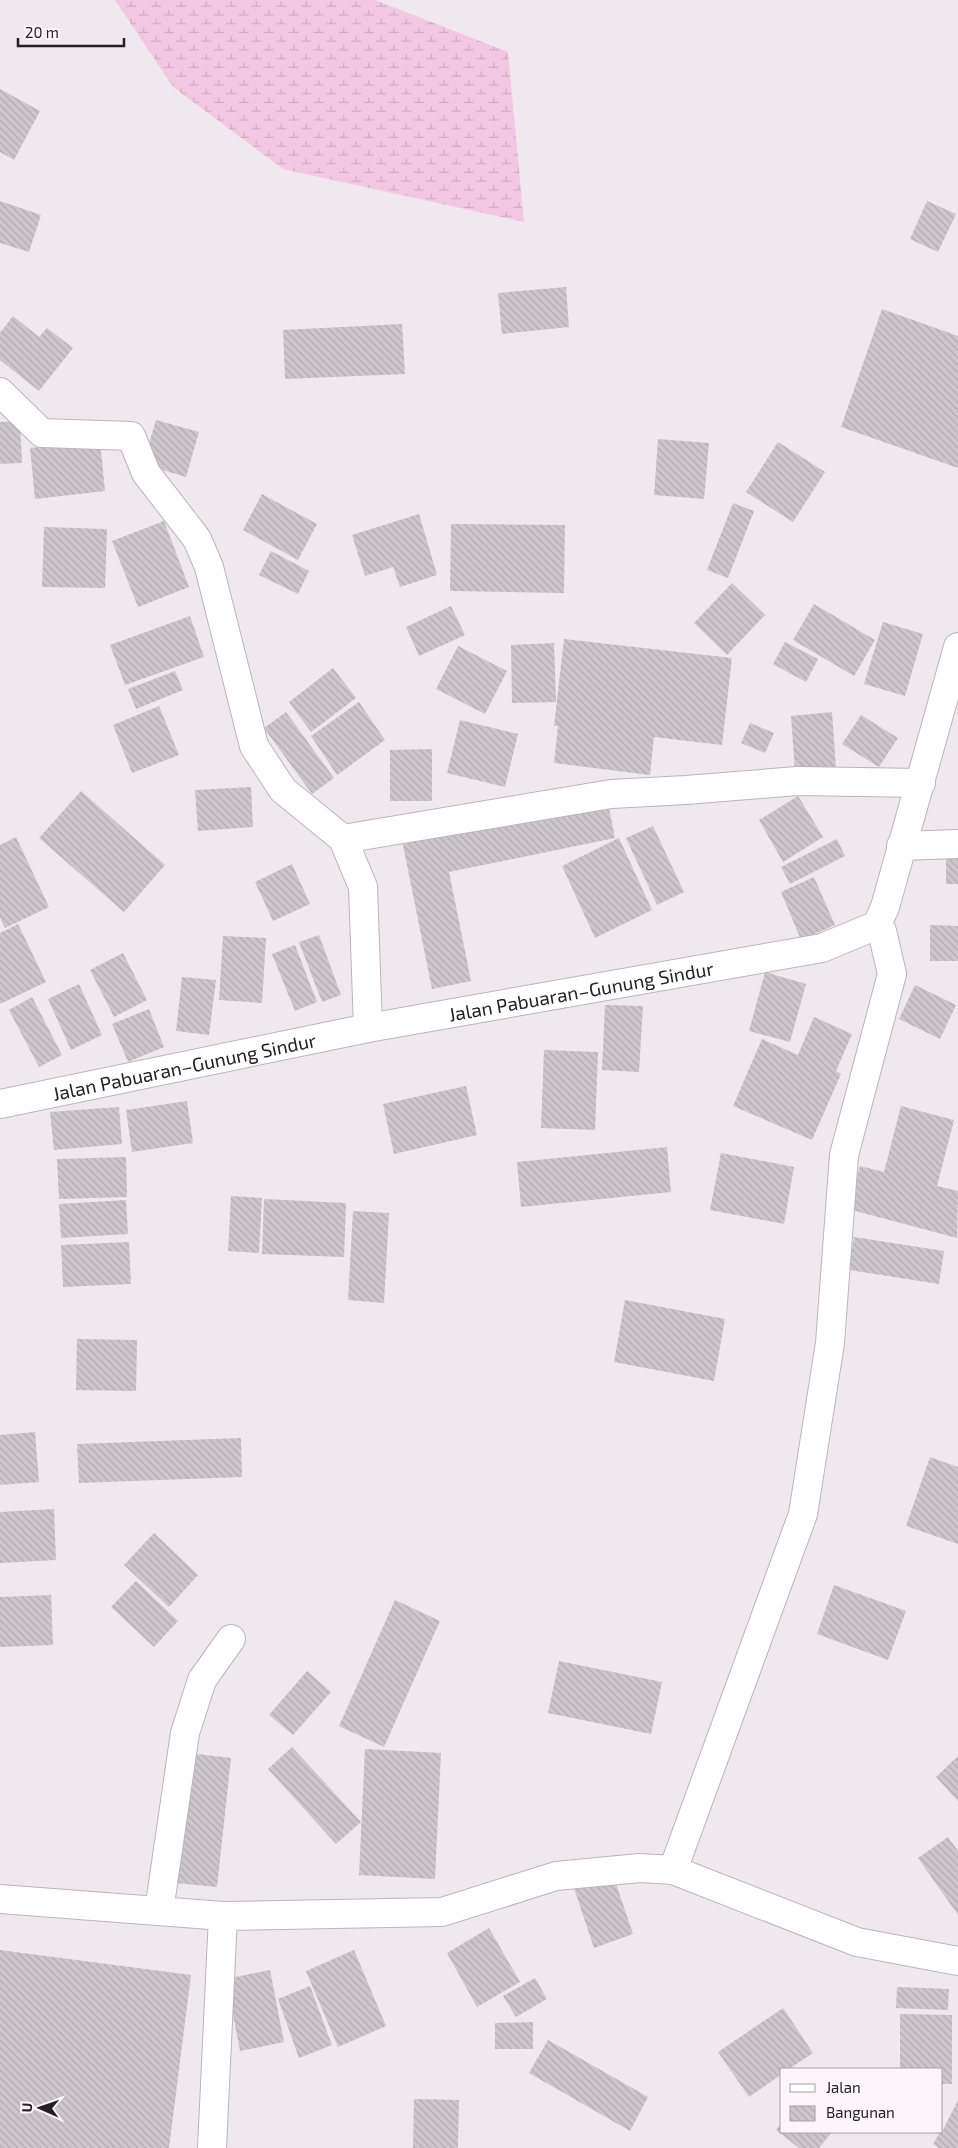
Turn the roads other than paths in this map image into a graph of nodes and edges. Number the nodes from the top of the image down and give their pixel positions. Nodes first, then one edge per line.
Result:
1 (0, 392) edge
2 (958, 647) edge
3 (921, 783) junction
4 (343, 839) junction
5 (958, 844) edge
6 (901, 846) junction
7 (877, 925) junction
8 (368, 1028) junction
9 (0, 1104) edge
10 (231, 1639) dead end
11 (673, 1870) junction
12 (0, 1899) edge
13 (159, 1911) junction
14 (223, 1916) junction
15 (958, 1961) edge
16 (212, 2148) edge

1 - 4 street
2 - 3 street
3 - 4 street
3 - 6 street
4 - 8 street
5 - 6 street
6 - 7 street
7 - 8 street, Jalan Pabuaran–Gunung Sindur
7 - 11 street
8 - 9 street, Jalan Pabuaran–Gunung Sindur
10 - 13 street
11 - 14 street
11 - 15 street
12 - 13 street
13 - 14 street
14 - 16 street

